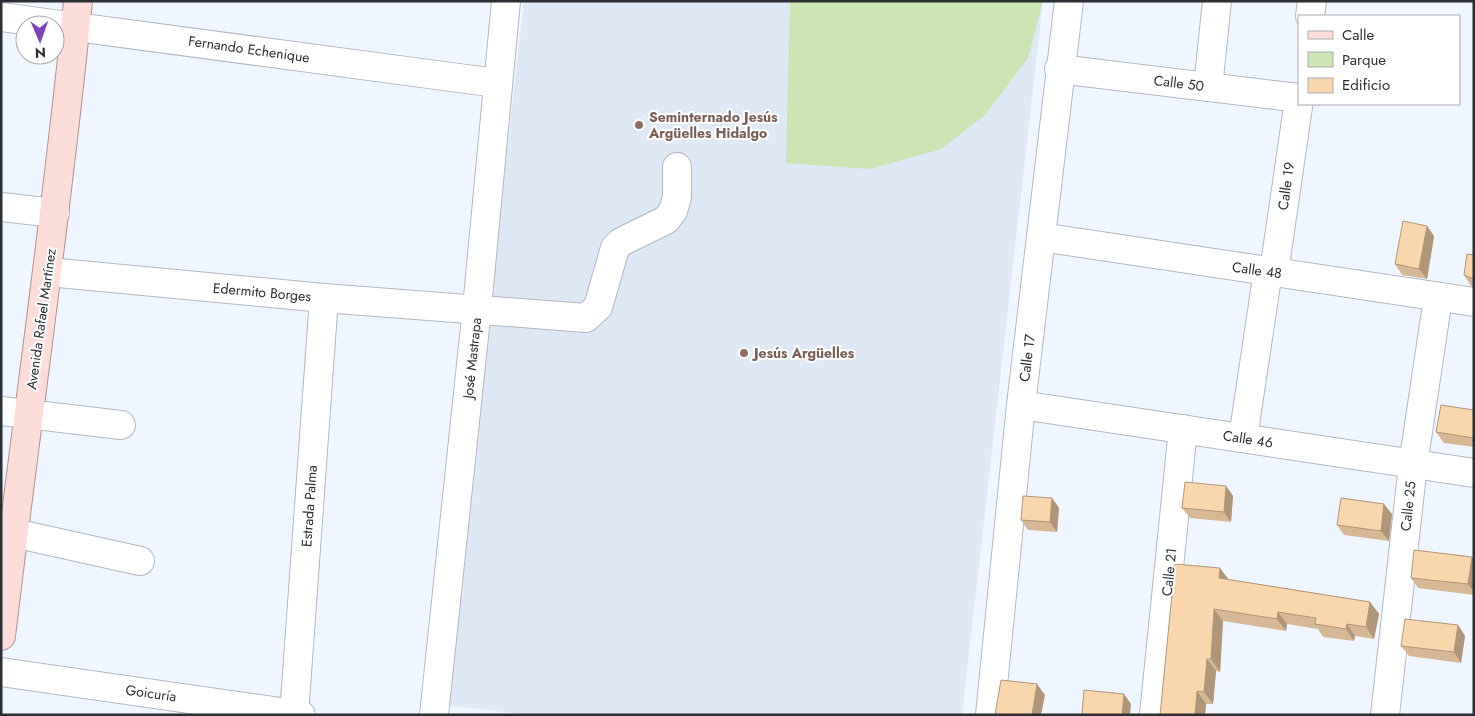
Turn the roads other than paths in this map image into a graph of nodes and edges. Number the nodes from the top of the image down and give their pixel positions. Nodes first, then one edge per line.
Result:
1 (506, 1) edge
2 (1069, 1) edge
3 (1216, 1) edge
4 (1312, 1) edge
5 (76, 13) edge
6 (1310, 15) edge
7 (1, 17) edge
8 (1059, 68) junction
9 (496, 83) junction
10 (1208, 87) junction
11 (1298, 99) edge
12 (1298, 105) edge
13 (677, 166) dead end
14 (1, 207) edge
15 (55, 213) junction
16 (1041, 237) junction
17 (48, 272) junction
18 (1271, 272) junction
19 (324, 298) junction
20 (1438, 298) junction
21 (1474, 302) edge
22 (477, 308) junction
23 (1022, 405) junction
24 (14, 412) edge
25 (122, 425) dead end
26 (1183, 429) junction
27 (1243, 438) junction
28 (1413, 465) junction
29 (1474, 473) edge
30 (14, 533) junction
31 (140, 562) dead end
32 (1, 636) edge
33 (1, 672) edge
34 (294, 714) edge
35 (301, 715) edge
36 (434, 715) edge
37 (990, 715) edge
38 (1154, 715) edge
39 (1385, 715) edge

1 - 9 street, José Mastrapa
2 - 8 street, Calle 17
3 - 10 street
4 - 6 street
5 - 7 street, Fernando Echenique
5 - 9 street, Fernando Echenique
5 - 15 main road, Avenida Rafael Martínez
8 - 10 street, Calle 50
8 - 16 street, Calle 17
9 - 22 street, José Mastrapa
10 - 11 street, Calle 50
12 - 18 street, Calle 19
13 - 22 street, Edermito Borges
14 - 15 street
15 - 17 main road, Avenida Rafael Martínez
16 - 18 street, Calle 48
16 - 23 street, Calle 17
17 - 19 street, Edermito Borges
17 - 24 main road, Avenida Rafael Martínez
18 - 20 street, Calle 48
18 - 27 street, Calle 19
19 - 22 street, Edermito Borges
19 - 34 street, Estrada Palma
20 - 21 street, Calle 48
20 - 28 street, Calle 25
22 - 36 street, José Mastrapa
23 - 26 street, Calle 46
23 - 37 street, Calle 17
24 - 25 street
24 - 30 main road, Avenida Rafael Martínez
26 - 27 street, Calle 46
26 - 38 street, Calle 21
27 - 28 street, Calle 46
28 - 29 street, Calle 46
28 - 39 street, Calle 25
30 - 31 street
30 - 32 main road, Avenida Rafael Martínez
33 - 34 street, Goicuría
34 - 35 street, Goicuría

